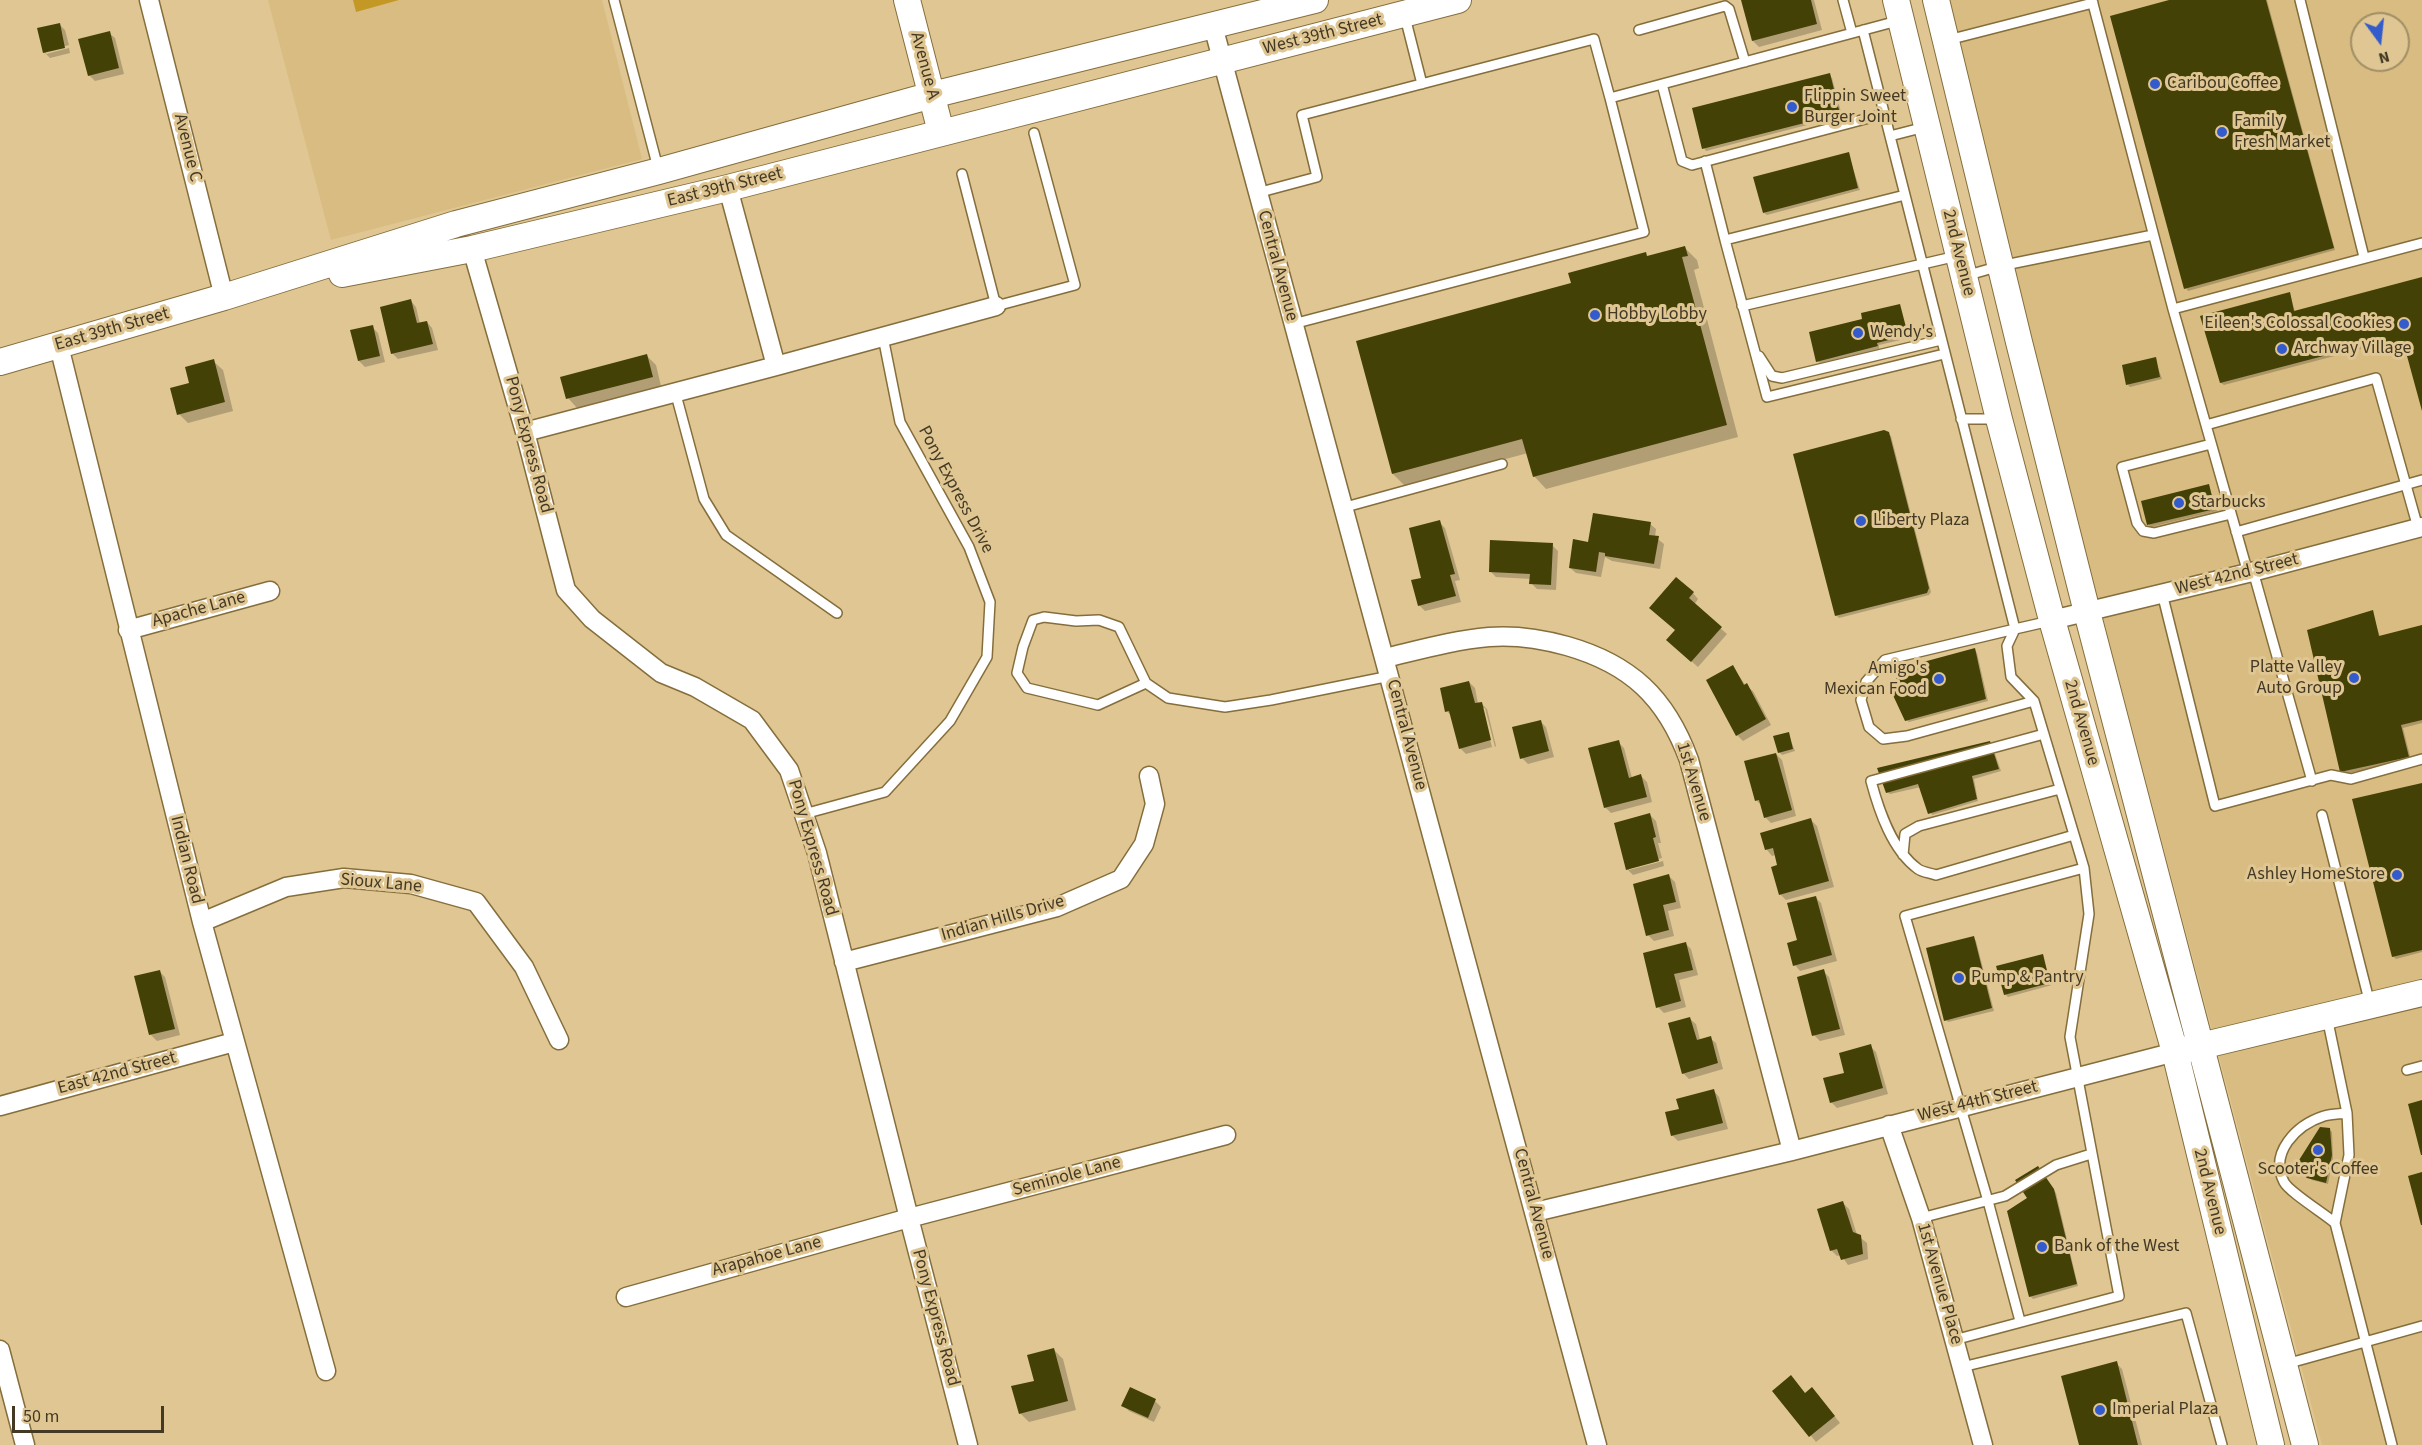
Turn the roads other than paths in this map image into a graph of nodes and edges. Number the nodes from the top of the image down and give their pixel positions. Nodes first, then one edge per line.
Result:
1 (149, 0) edge
2 (614, 0) edge
3 (907, 0) edge
4 (1315, 0) edge
5 (1458, 0) edge
6 (1843, 0) edge
7 (1936, 0) edge
8 (2300, 0) edge
9 (2092, 2) edge
10 (1899, 10) edge
11 (1405, 14) junction
12 (1212, 26) junction
13 (1639, 30) dead end
14 (1863, 30) junction
15 (1852, 33) junction
16 (1946, 40) junction
17 (1222, 61) junction
18 (1745, 62) junction
19 (1422, 84) junction
20 (1662, 84) junction
21 (932, 94) junction
22 (1610, 98) junction
23 (1884, 114) junction
24 (1927, 127) junction
25 (942, 132) junction
26 (1034, 133) dead end
27 (1890, 136) junction
28 (1705, 161) junction
29 (658, 171) junction
30 (962, 174) dead end
31 (728, 188) junction
32 (1257, 193) junction
33 (1905, 195) junction
34 (2153, 235) junction
35 (1725, 240) junction
36 (2422, 243) edge
37 (472, 249) junction
38 (2364, 257) junction
39 (1922, 264) junction
40 (1961, 266) junction
41 (2000, 266) junction
42 (224, 297) junction
43 (996, 306) junction
44 (1742, 306) junction
45 (2174, 309) junction
46 (1293, 324) junction
47 (883, 337) junction
48 (1941, 340) junction
49 (58, 346) junction
50 (1753, 346) junction
51 (1944, 354) junction
52 (0, 362) edge
53 (776, 366) junction
54 (675, 391) junction
55 (1960, 418) junction
56 (1999, 419) junction
57 (2206, 425) junction
58 (525, 432) junction
59 (2211, 444) junction
60 (1502, 464) dead end
61 (2422, 480) edge
62 (2406, 485) junction
63 (1342, 508) junction
64 (2231, 514) junction
65 (2420, 528) edge
66 (2236, 531) junction
67 (2251, 572) junction
68 (270, 591) dead end
69 (2162, 593) junction
70 (2087, 612) junction
71 (837, 613) dead end
72 (2052, 620) junction
73 (2015, 629) junction
74 (128, 630) junction
75 (1385, 658) junction
76 (1390, 676) junction
77 (1146, 682) junction
78 (2034, 701) junction
79 (2043, 734) junction
80 (2422, 759) edge
81 (1149, 776) dead end
82 (2312, 781) junction
83 (2060, 789) junction
84 (804, 814) junction
85 (2322, 816) dead end
86 (2074, 835) junction
87 (1903, 855) junction
88 (2084, 868) junction
89 (202, 922) junction
90 (844, 962) junction
91 (2422, 993) edge
92 (2370, 1006) junction
93 (2327, 1017) junction
94 (559, 1040) dead end
95 (234, 1042) junction
96 (2200, 1046) junction
97 (2175, 1052) junction
98 (2422, 1066) edge
99 (2407, 1070) dead end
100 (2076, 1077) junction
101 (0, 1106) edge
102 (1960, 1107) junction
103 (2347, 1113) junction
104 (1889, 1125) junction
105 (1226, 1135) dead end
106 (1792, 1151) junction
107 (2091, 1154) junction
108 (1988, 1201) junction
109 (1535, 1212) junction
110 (909, 1218) junction
111 (1921, 1218) junction
112 (2335, 1223) junction
113 (626, 1297) dead end
114 (2020, 1321) junction
115 (2422, 1326) edge
116 (1954, 1340) junction
117 (2365, 1341) junction
118 (0, 1350) edge
119 (2284, 1364) junction
120 (1962, 1367) junction
121 (326, 1371) dead end
122 (24, 1445) edge
123 (968, 1445) edge
124 (1597, 1445) edge
125 (1983, 1445) edge
126 (2222, 1445) edge
127 (2271, 1445) edge
128 (2305, 1445) edge
129 (2392, 1445) edge

1 - 42 street, Avenue C
2 - 29 lane
3 - 21 main road, Avenue A
4 - 12 main road, West 39th Street
5 - 11 main road, West 39th Street
6 - 15 lane
7 - 16 main road, 2nd Avenue
8 - 38 lane
9 - 16 lane
9 - 34 lane
10 - 14 lane
10 - 24 main road, 2nd Avenue
11 - 17 main road, West 39th Street
11 - 19 lane
12 - 17 street, Central Avenue
12 - 21 main road, East 39th Street
13 - 18 lane
14 - 15 lane
14 - 23 lane
15 - 18 lane
16 - 41 main road, 2nd Avenue
17 - 25 main road, East 39th Street
17 - 32 street, Central Avenue
18 - 20 lane
19 - 22 lane
19 - 32 lane
20 - 22 lane
20 - 28 lane
21 - 25 main road, Avenue A
21 - 29 main road, East 39th Street
22 - 46 lane
23 - 27 lane
23 - 28 lane
24 - 27 lane
24 - 40 main road, 2nd Avenue
25 - 31 main road, East 39th Street
26 - 43 lane
27 - 33 lane
28 - 35 lane
29 - 42 main road, East 39th Street
30 - 43 lane
31 - 37 main road, East 39th Street
31 - 53 street
32 - 46 street, Central Avenue
33 - 35 lane
33 - 39 lane
34 - 41 lane
34 - 45 lane
35 - 44 lane
36 - 38 lane
37 - 42 main road, East 39th Street
37 - 58 street, Pony Express Road
38 - 45 lane
39 - 40 lane
39 - 44 lane
39 - 48 lane
40 - 41 lane
40 - 56 main road, 2nd Avenue
41 - 70 main road, 2nd Avenue
42 - 49 main road, East 39th Street
43 - 47 street
44 - 50 lane
45 - 57 lane
46 - 63 street, Central Avenue
47 - 53 street
47 - 84 lane, Pony Express Drive
48 - 50 lane
48 - 51 lane
49 - 52 main road, East 39th Street
49 - 74 street, Indian Road
50 - 51 lane
51 - 55 lane
53 - 54 street
54 - 58 street
54 - 71 lane
55 - 56 lane
55 - 73 lane
56 - 72 main road, 2nd Avenue
57 - 59 lane
57 - 62 lane
58 - 84 street, Pony Express Road
59 - 64 lane
59 - 64 lane
60 - 63 lane
61 - 62 lane
62 - 65 lane
62 - 66 lane
63 - 75 street, Central Avenue
64 - 66 lane
65 - 67 street, West 42nd Street
66 - 67 lane
67 - 69 street, West 42nd Street
67 - 82 lane
68 - 74 street, Apache Lane
69 - 70 street, West 42nd Street
69 - 82 lane
70 - 72 street, West 42nd Street
70 - 96 main road, 2nd Avenue
72 - 73 lane
72 - 97 main road, 2nd Avenue
73 - 78 lane
73 - 78 lane
74 - 89 street, Indian Road
75 - 76 street, Central Avenue
75 - 106 street, 1st Avenue
76 - 77 lane
76 - 109 street, Central Avenue
77 - 77 lane
78 - 79 lane
79 - 83 lane
79 - 87 lane
80 - 82 lane
81 - 90 street, Indian Hills Drive
83 - 86 lane
83 - 87 lane
84 - 90 street, Pony Express Road
85 - 92 lane
86 - 87 lane
86 - 88 lane
88 - 100 lane
88 - 102 lane
89 - 94 street, Sioux Lane
89 - 95 street, Indian Road
90 - 110 street, Pony Express Road
91 - 92 main road, West 44th Street
92 - 93 main road, West 44th Street
93 - 96 main road, West 44th Street
93 - 103 lane
95 - 101 street, East 42nd Street
95 - 121 street, Indian Road
96 - 97 main road, West 44th Street
96 - 119 main road, 2nd Avenue
97 - 100 street, West 44th Street
97 - 127 main road, 2nd Avenue
98 - 99 lane
100 - 102 street, West 44th Street
100 - 107 lane
102 - 104 street, West 44th Street
102 - 108 lane
103 - 112 lane
103 - 112 lane
104 - 106 street, West 44th Street
104 - 111 street, 1st Avenue Place
105 - 110 street, Seminole Lane
106 - 109 street, West 44th Street
107 - 108 lane
107 - 114 lane
108 - 111 lane
108 - 114 lane
109 - 124 street, Central Avenue
110 - 113 street, Arapahoe Lane
110 - 123 street, Pony Express Road
111 - 116 street, 1st Avenue Place
112 - 117 lane
114 - 116 lane
115 - 117 lane
116 - 120 street, 1st Avenue Place
117 - 119 lane
117 - 129 lane
118 - 122 street
119 - 128 main road, 2nd Avenue
120 - 125 street, 1st Avenue Place
120 - 126 lane

